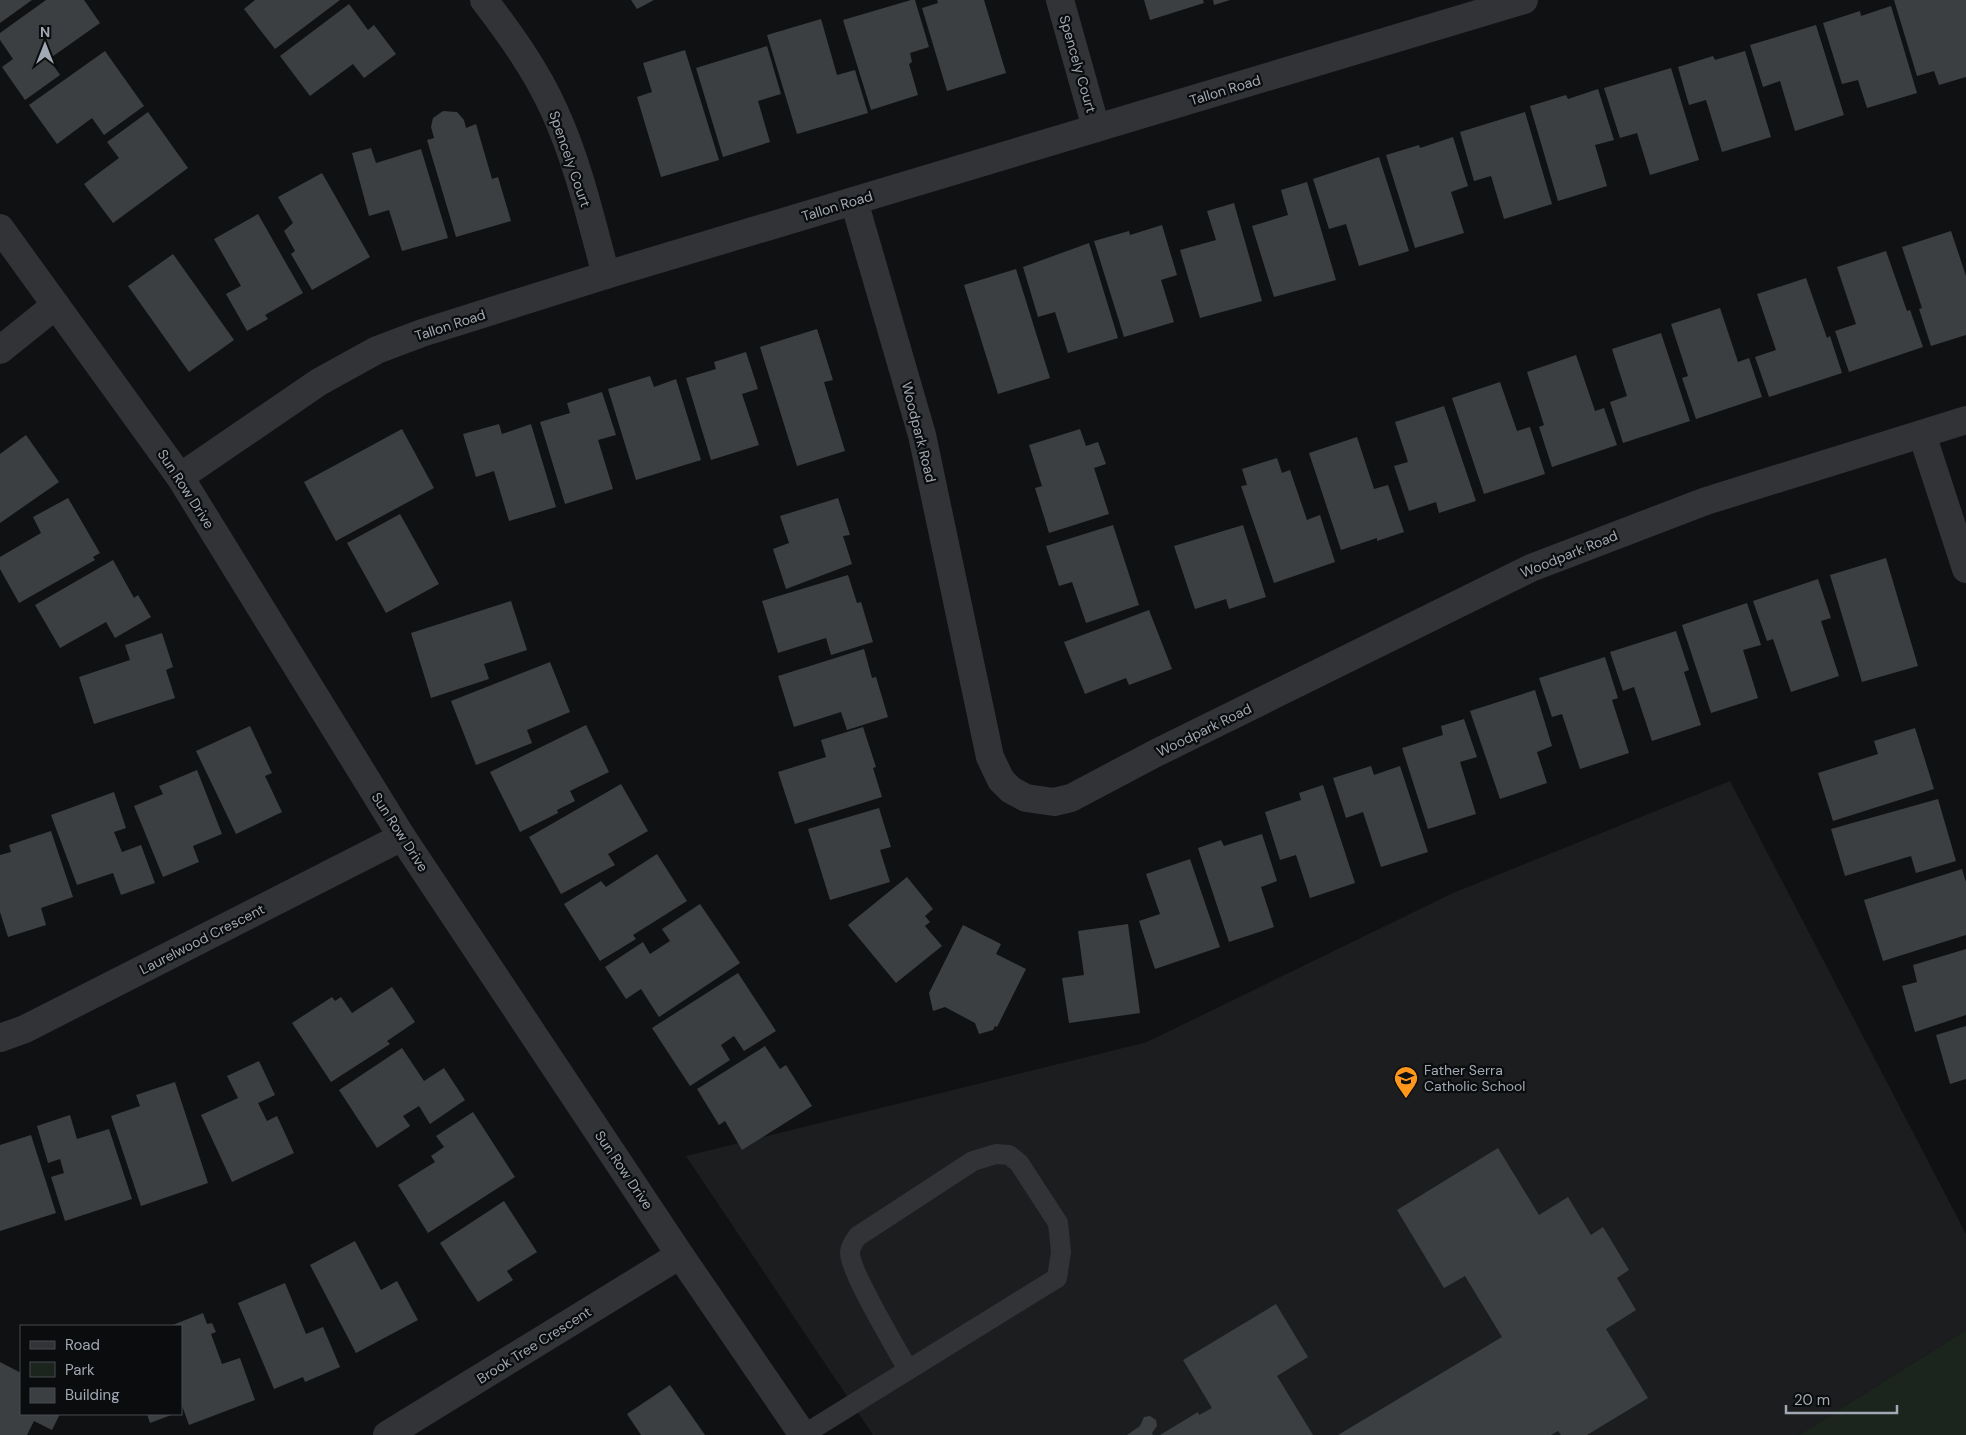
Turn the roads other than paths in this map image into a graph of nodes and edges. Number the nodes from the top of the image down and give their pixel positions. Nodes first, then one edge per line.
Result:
1 (484, 0) edge
2 (1060, 0) edge
3 (1524, 0) edge
4 (1096, 128) junction
5 (854, 202) junction
6 (0, 228) edge
7 (606, 275) junction
8 (56, 305) junction
9 (0, 350) edge
10 (1966, 420) edge
11 (1922, 434) junction
12 (180, 477) junction
13 (1966, 569) edge
14 (402, 837) junction
15 (0, 1038) edge
16 (680, 1256) junction
17 (908, 1370) junction
18 (387, 1435) edge
19 (803, 1435) edge

1 - 7 street, Spencely Court
2 - 4 street, Spencely Court
3 - 4 street, Tallon Road
4 - 5 street, Tallon Road
5 - 7 street, Tallon Road
5 - 11 street, Woodpark Road
6 - 8 street, Sun Row Drive
7 - 12 street, Tallon Road
8 - 9 street
8 - 12 street, Sun Row Drive
10 - 11 street, Woodpark Road
11 - 13 street
12 - 14 street, Sun Row Drive
14 - 15 street, Laurelwood Crescent
14 - 16 street, Sun Row Drive
16 - 18 street, Brook Tree Crescent
16 - 19 street, Sun Row Drive
17 - 17 lane
17 - 19 lane

